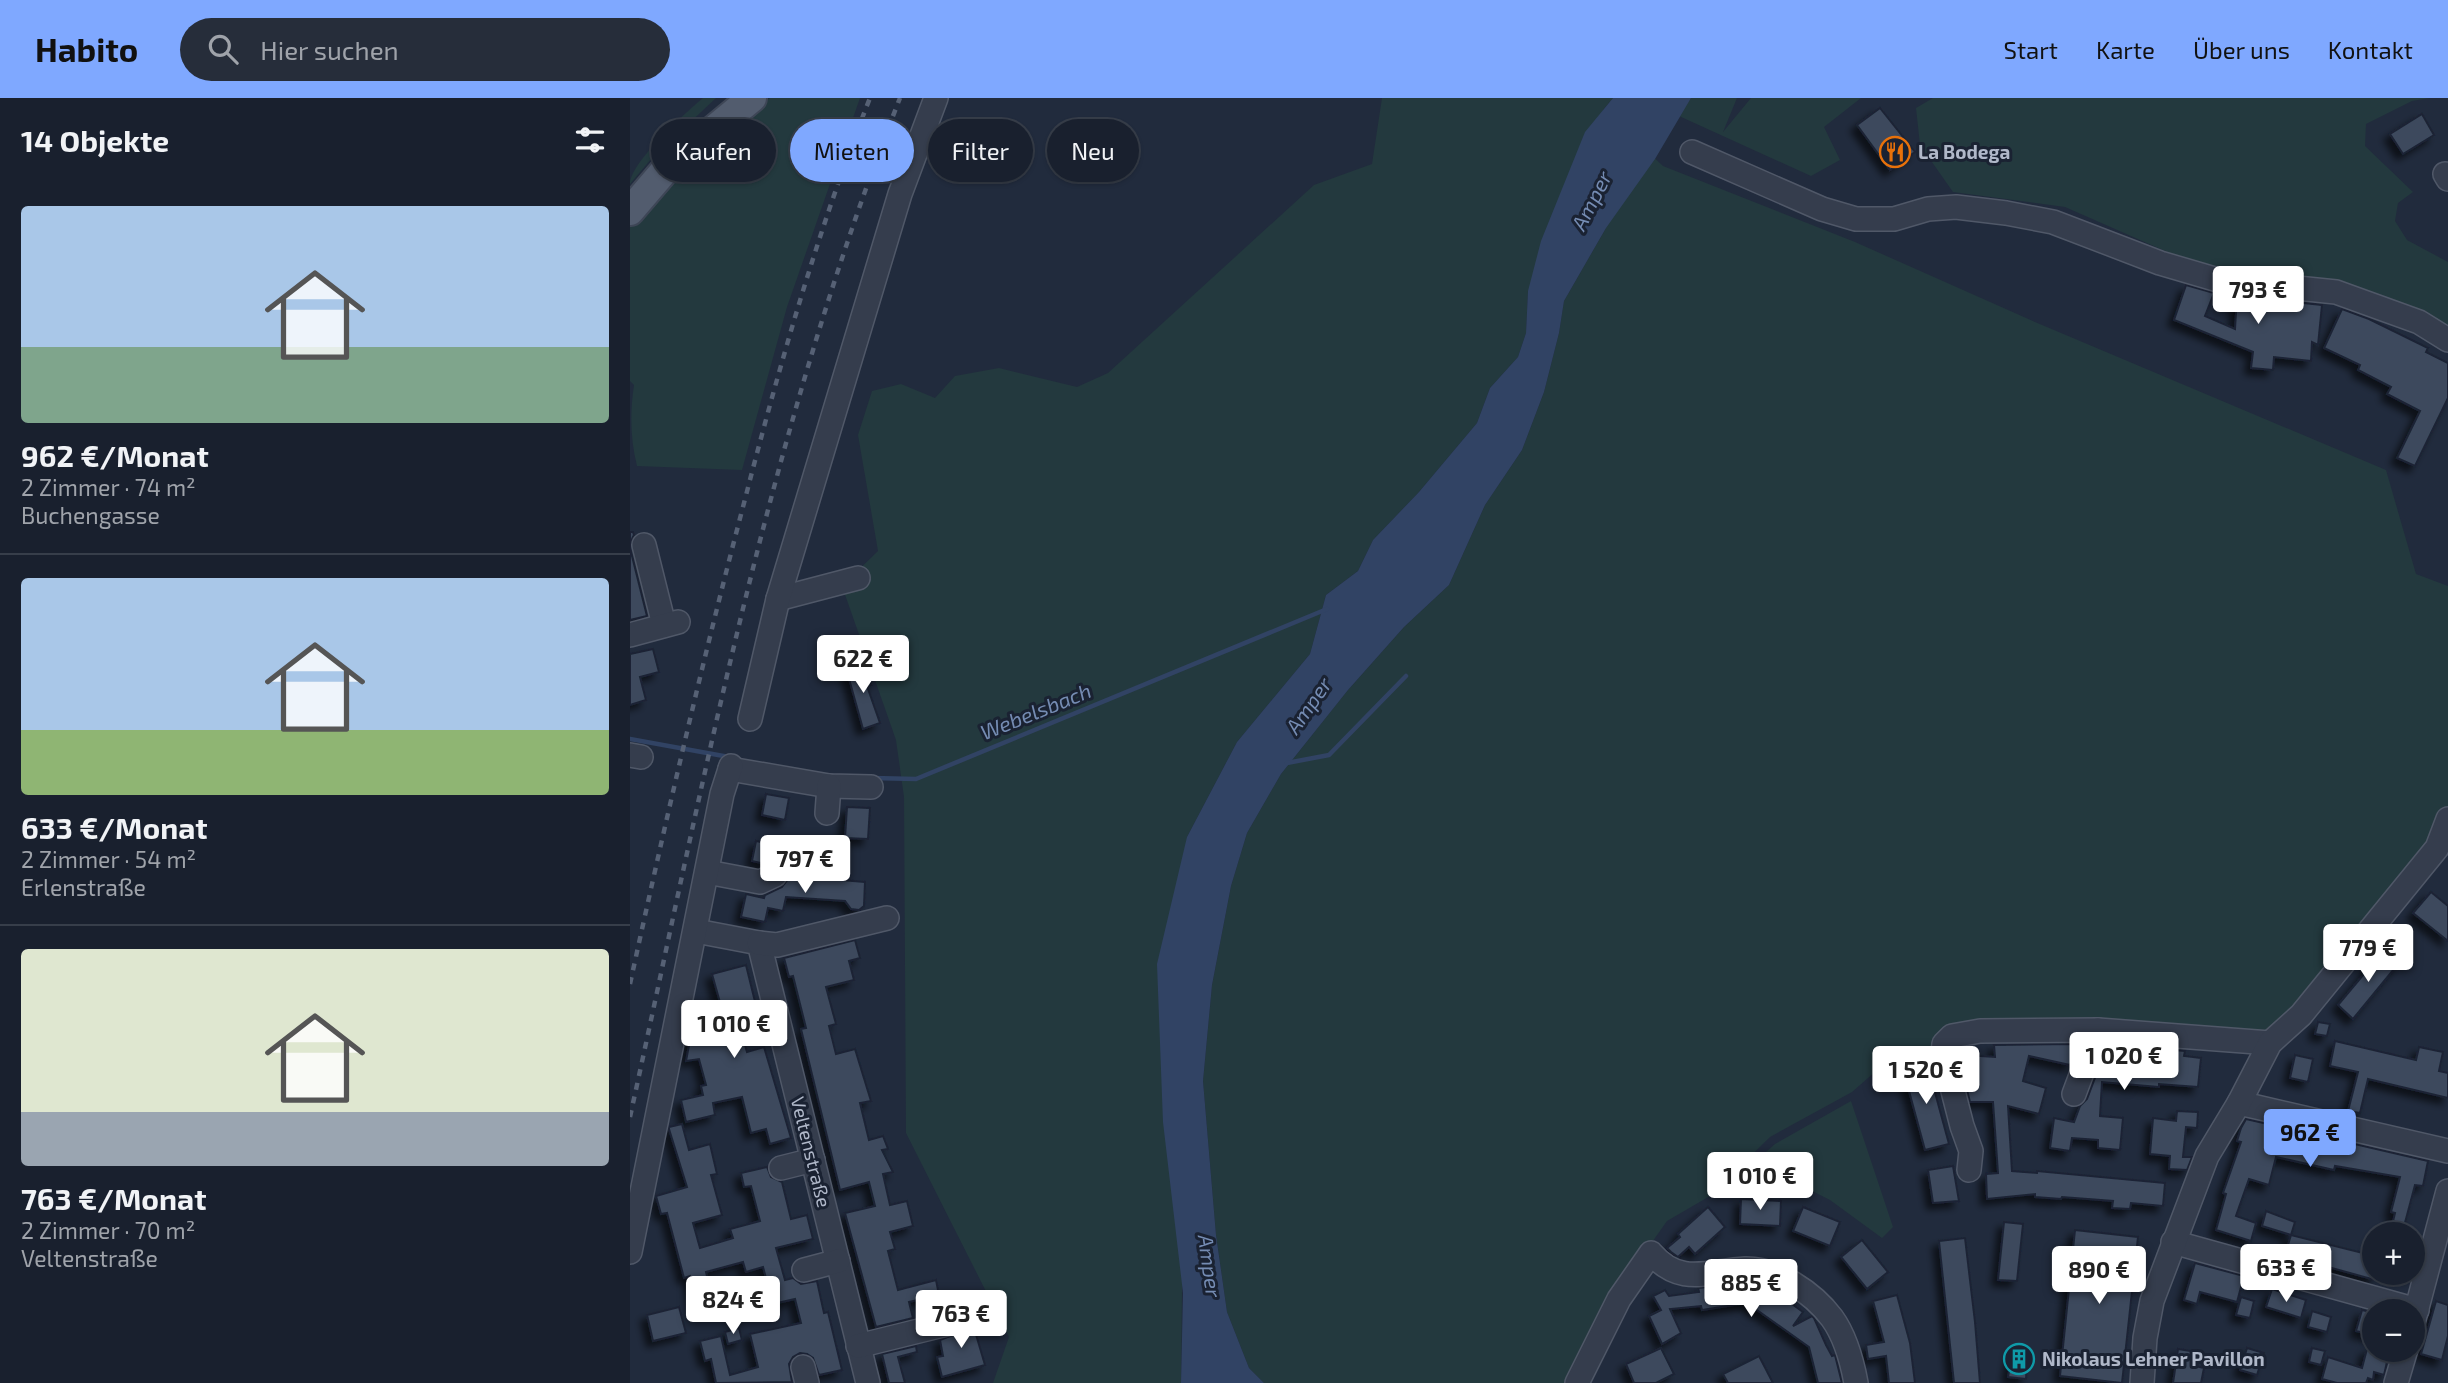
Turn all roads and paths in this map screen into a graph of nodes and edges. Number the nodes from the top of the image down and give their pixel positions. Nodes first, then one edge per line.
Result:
1 (752, 98) edge
2 (936, 98) edge
3 (1692, 152) dead end
4 (630, 211) edge
5 (2448, 340) edge
6 (644, 545) dead end
7 (859, 578) dead end
8 (778, 600) junction
9 (630, 635) edge
10 (750, 719) dead end
11 (829, 786) junction
12 (871, 787) dead end
13 (827, 813) dead end
14 (2448, 819) edge
15 (2441, 857) edge
16 (782, 863) dead end
17 (707, 872) junction
18 (887, 918) dead end
19 (696, 930) junction
20 (759, 943) junction
21 (2098, 1030) junction
22 (2270, 1043) junction
23 (2074, 1094) dead end
24 (2239, 1103) junction
25 (2448, 1151) edge
26 (813, 1160) junction
27 (781, 1168) dead end
28 (1969, 1170) dead end
29 (2448, 1191) edge
30 (2445, 1217) edge
31 (2173, 1242) junction
32 (630, 1252) edge
33 (838, 1261) junction
34 (804, 1270) dead end
35 (2420, 1299) edge
36 (2362, 1300) edge
37 (947, 1324) dead end
38 (859, 1346) junction
39 (2402, 1362) edge
40 (861, 1381) edge
41 (1577, 1383) edge
42 (1856, 1383) edge
43 (2142, 1383) edge
44 (2396, 1383) edge

1 - 4 main road
2 - 8 street
3 - 5 street
6 - 9 street
7 - 8 street
8 - 10 street
11 - 12 street
11 - 13 street
11 - 17 street
14 - 15 street
15 - 22 street
16 - 17 street
17 - 19 street
18 - 20 street
19 - 20 street
19 - 32 street
20 - 26 street, Veltenstraße
21 - 22 street
21 - 23 street
21 - 28 street
22 - 24 street
24 - 25 street
24 - 31 street
26 - 27 street
26 - 33 street, Veltenstraße
29 - 30 street
30 - 35 street
31 - 36 street
31 - 43 street
33 - 34 street
33 - 38 street, Veltenstraße
37 - 38 street
38 - 40 street, Veltenstraße
39 - 44 street
41 - 42 street

